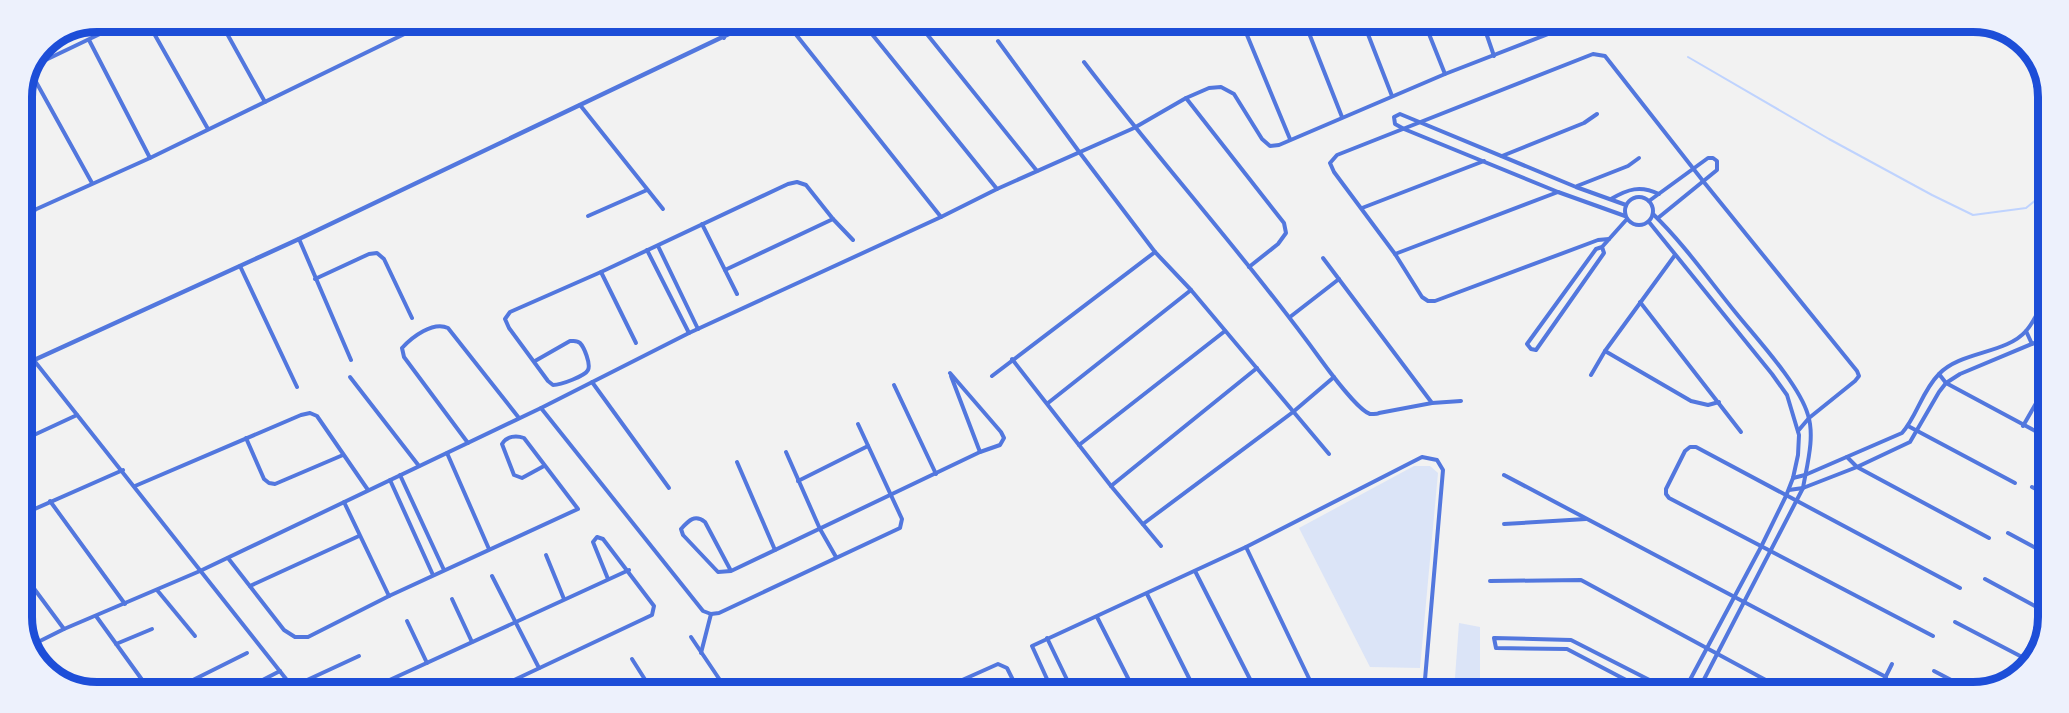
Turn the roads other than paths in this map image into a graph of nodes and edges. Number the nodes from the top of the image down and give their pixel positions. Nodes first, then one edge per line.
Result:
1 (105, 32) edge
2 (153, 32) edge
3 (226, 32) edge
4 (408, 32) edge
5 (719, 32) edge
6 (735, 32) edge
7 (794, 32) edge
8 (871, 32) edge
9 (925, 32) edge
10 (1246, 32) edge
11 (1308, 32) edge
12 (1367, 32) edge
13 (1428, 32) edge
14 (1486, 32) edge
15 (1554, 32) edge
16 (724, 38) junction
17 (89, 40) junction
18 (998, 41) dead end
19 (1494, 56) junction
20 (41, 62) edge
21 (1083, 62) dead end
22 (1445, 74) junction
23 (34, 79) edge
24 (1392, 96) junction
25 (1186, 98) junction
26 (265, 102) junction
27 (580, 105) junction
28 (1598, 114) dead end
29 (1342, 117) junction
30 (1421, 123) junction
31 (1134, 128) junction
32 (208, 129) junction
33 (1404, 129) junction
34 (1290, 139) junction
35 (1080, 153) junction
36 (1501, 156) junction
37 (150, 158) junction
38 (1639, 158) dead end
39 (1485, 161) junction
40 (1693, 169) junction
41 (1037, 171) junction
42 (1702, 181) junction
43 (92, 183) junction
44 (1576, 187) junction
45 (997, 189) junction
46 (647, 190) junction
47 (1558, 192) junction
48 (1659, 194) junction
49 (1611, 199) junction
50 (1649, 201) junction
51 (1626, 205) junction
52 (32, 206) edge
53 (1362, 208) junction
54 (663, 209) dead end
55 (35, 210) junction
56 (32, 211) edge
57 (1653, 214) junction
58 (588, 216) dead end
59 (941, 217) junction
60 (1626, 217) junction
61 (1658, 218) junction
62 (833, 219) junction
63 (1649, 222) junction
64 (702, 224) junction
65 (299, 238) junction
66 (1609, 239) junction
67 (853, 240) dead end
68 (658, 246) junction
69 (1602, 247) junction
70 (647, 250) junction
71 (1155, 252) junction
72 (1395, 254) junction
73 (1675, 255) junction
74 (1323, 258) dead end
75 (240, 266) junction
76 (1249, 267) junction
77 (725, 270) junction
78 (602, 273) junction
79 (315, 279) junction
80 (1339, 279) junction
81 (1191, 290) junction
82 (736, 294) dead end
83 (1640, 302) junction
84 (2037, 310) edge
85 (1290, 317) junction
86 (412, 318) dead end
87 (698, 329) junction
88 (1225, 331) junction
89 (2026, 331) junction
90 (689, 333) junction
91 (2037, 342) edge
92 (636, 343) dead end
93 (2032, 344) junction
94 (1605, 351) junction
95 (32, 358) edge
96 (1012, 359) junction
97 (34, 360) junction
98 (351, 360) dead end
99 (535, 361) junction
100 (1257, 368) junction
101 (1939, 374) junction
102 (1591, 375) dead end
103 (992, 376) dead end
104 (350, 377) dead end
105 (1334, 377) junction
106 (592, 382) junction
107 (1946, 383) junction
108 (894, 385) dead end
109 (297, 387) dead end
110 (1461, 401) dead end
111 (2038, 401) edge
112 (1719, 402) junction
113 (1432, 403) junction
114 (1048, 404) junction
115 (541, 408) junction
116 (1293, 412) junction
117 (77, 415) junction
118 (519, 418) junction
119 (1809, 418) junction
120 (858, 424) dead end
121 (1908, 426) junction
122 (2023, 426) junction
123 (1798, 431) junction
124 (1741, 432) dead end
125 (1917, 432) junction
126 (2038, 433) edge
127 (32, 436) edge
128 (246, 437) junction
129 (468, 443) junction
130 (1079, 445) junction
131 (868, 446) junction
132 (786, 452) dead end
133 (980, 452) junction
134 (447, 453) junction
135 (1329, 454) dead end
136 (343, 455) junction
137 (1847, 457) junction
138 (737, 462) dead end
139 (419, 466) junction
140 (544, 466) junction
141 (1857, 467) junction
142 (123, 470) junction
143 (936, 474) junction
144 (400, 475) junction
145 (1504, 475) dead end
146 (1805, 475) junction
147 (1793, 478) junction
148 (390, 480) junction
149 (798, 481) junction
150 (2015, 483) dead end
151 (135, 486) junction
152 (1111, 486) junction
153 (2032, 487) dead end
154 (669, 488) dead end
155 (1803, 488) junction
156 (369, 490) junction
157 (1789, 490) junction
158 (2038, 490) edge
159 (891, 495) junction
160 (1786, 496) junction
161 (50, 501) junction
162 (344, 502) junction
163 (1797, 502) junction
164 (32, 509) edge
165 (1586, 519) junction
166 (1143, 524) junction
167 (1504, 524) dead end
168 (820, 529) junction
169 (2008, 533) dead end
170 (360, 536) junction
171 (1989, 537) dead end
172 (1161, 546) dead end
173 (1246, 547) junction
174 (1761, 547) junction
175 (489, 549) junction
176 (2038, 549) edge
177 (775, 550) junction
178 (1771, 552) junction
179 (546, 555) dead end
180 (836, 557) junction
181 (228, 558) junction
182 (444, 570) junction
183 (629, 570) junction
184 (200, 571) junction
185 (732, 571) junction
186 (1196, 571) junction
187 (433, 575) junction
188 (492, 576) dead end
189 (608, 579) junction
190 (1985, 579) dead end
191 (1490, 581) dead end
192 (32, 586) edge
193 (250, 586) junction
194 (1960, 588) dead end
195 (157, 590) junction
196 (1147, 594) junction
197 (389, 596) junction
198 (1733, 597) junction
199 (452, 599) dead end
200 (564, 599) junction
201 (1745, 603) junction
202 (125, 604) junction
203 (2038, 608) edge
204 (711, 614) junction
205 (96, 616) junction
206 (1097, 617) junction
207 (407, 621) dead end
208 (517, 622) junction
209 (1955, 622) dead end
210 (64, 629) junction
211 (152, 629) dead end
212 (195, 636) dead end
213 (1933, 636) dead end
214 (691, 637) dead end
215 (1047, 638) junction
216 (37, 642) edge
217 (472, 642) junction
218 (116, 644) junction
219 (1706, 647) junction
220 (1595, 652) junction
221 (247, 653) dead end
222 (701, 653) junction
223 (1718, 653) junction
224 (359, 656) dead end
225 (2023, 657) edge
226 (632, 659) dead end
227 (1591, 661) junction
228 (427, 663) junction
229 (1892, 664) dead end
230 (539, 668) junction
231 (280, 671) junction
232 (1934, 671) dead end
233 (1886, 677) junction
234 (144, 682) edge
235 (189, 682) edge
236 (259, 682) edge
237 (288, 682) edge
238 (305, 682) edge
239 (385, 682) edge
240 (510, 682) edge
241 (647, 682) edge
242 (721, 682) edge
243 (960, 682) edge
244 (1014, 682) edge
245 (1048, 682) edge
246 (1068, 682) edge
247 (1130, 682) edge
248 (1191, 682) edge
249 (1252, 682) edge
250 (1311, 682) edge
251 (1425, 682) edge
252 (1630, 682) edge
253 (1653, 682) edge
254 (1688, 682) edge
255 (1703, 682) edge
256 (1770, 682) edge
257 (1883, 682) edge
258 (1955, 682) edge

1 - 17 street
2 - 32 street
3 - 26 street
4 - 26 street
5 - 16 street
6 - 16 street
7 - 59 street
8 - 45 street
9 - 41 street
10 - 34 street
11 - 29 street
12 - 24 street
13 - 22 street
14 - 19 street
15 - 19 street
16 - 27 street
17 - 20 street
17 - 37 street
18 - 35 street
19 - 22 street
21 - 31 street
22 - 24 street
23 - 43 street
24 - 29 street
25 - 31 street
25 - 34 street
25 - 76 street
26 - 32 street
27 - 46 street
27 - 65 street
28 - 36 street
29 - 34 street
30 - 33 street
30 - 33 street
30 - 36 street
30 - 40 street
31 - 35 street
31 - 76 street
32 - 37 street
33 - 39 street
33 - 53 street
35 - 41 street
35 - 71 street
36 - 44 street
37 - 43 street
38 - 44 street
39 - 47 street
39 - 53 street
40 - 42 street
40 - 42 street
40 - 48 street
41 - 45 street
42 - 61 street
42 - 119 street
43 - 55 street
44 - 49 street
45 - 59 street
46 - 54 street
46 - 58 street
47 - 60 street
47 - 72 street
48 - 49 street
48 - 50 street
49 - 51 street
50 - 51 street
50 - 57 street
51 - 60 street
52 - 55 street
53 - 72 street
55 - 56 street
57 - 61 street
57 - 63 street
59 - 87 street
60 - 63 street
60 - 66 street
61 - 119 street
62 - 64 street
62 - 67 street
62 - 77 street
63 - 73 street
64 - 68 street
64 - 77 street
65 - 75 street
65 - 79 street
66 - 69 street
66 - 72 street
68 - 70 street
68 - 87 street
69 - 69 street
70 - 78 street
70 - 90 street
71 - 81 street
71 - 96 street
73 - 83 street
73 - 123 street
74 - 80 street
75 - 97 street
75 - 109 street
76 - 85 street
77 - 82 street
78 - 92 street
78 - 99 street
79 - 86 street
79 - 98 street
80 - 85 street
80 - 113 street
81 - 88 street
81 - 114 street
83 - 94 street
83 - 112 street
84 - 89 street
85 - 105 street
87 - 90 street
88 - 100 street
88 - 130 street
89 - 93 street
89 - 101 street
90 - 106 street
91 - 93 street
93 - 107 street
94 - 102 street
94 - 112 street
95 - 97 street
96 - 103 street
96 - 114 street
97 - 117 street
99 - 99 street
100 - 116 street
100 - 152 street
101 - 107 street
101 - 121 street
104 - 139 street
105 - 113 street
105 - 116 street
106 - 115 street
106 - 154 street
107 - 122 street
107 - 125 street
108 - 143 street
110 - 113 street
111 - 122 street
112 - 124 street
114 - 130 street
115 - 118 street
115 - 204 street
116 - 135 street
116 - 166 street
117 - 127 street
117 - 142 street
118 - 129 street
118 - 129 street
119 - 123 street
119 - 146 street
120 - 131 street
121 - 125 street
121 - 137 street
122 - 126 street
123 - 147 street
125 - 141 street
125 - 150 street
128 - 136 street
128 - 136 street
128 - 151 street
129 - 134 street
130 - 152 street
131 - 149 street
131 - 159 street
132 - 149 street
133 - 133 street
133 - 143 street
134 - 139 street
134 - 175 street
136 - 156 street
137 - 141 street
137 - 146 street
138 - 177 street
139 - 144 street
140 - 140 street
140 - 175 street
141 - 155 street
141 - 171 street
142 - 151 street
142 - 161 street
143 - 159 street
144 - 148 street
144 - 182 street
145 - 165 street
146 - 147 street
146 - 155 street
147 - 157 street
148 - 156 street
148 - 187 street
149 - 168 street
151 - 184 street
152 - 166 street
153 - 158 street
155 - 157 street
155 - 163 street
156 - 162 street
157 - 160 street
159 - 168 street
159 - 180 street
160 - 163 street
160 - 174 street
160 - 174 street
161 - 164 street
161 - 202 street
162 - 170 street
162 - 181 street
163 - 178 street
163 - 194 street
165 - 167 street
165 - 198 street
166 - 172 street
168 - 177 street
168 - 180 street
169 - 176 street
170 - 193 street
170 - 197 street
173 - 186 street
173 - 250 street
173 - 251 street
174 - 178 street
174 - 198 street
175 - 182 street
177 - 185 street
178 - 201 street
178 - 213 street
179 - 200 street
180 - 204 street
181 - 184 street
181 - 193 street
182 - 187 street
183 - 189 street
183 - 189 street
183 - 230 street
184 - 195 street
184 - 231 street
185 - 185 street
186 - 196 street
186 - 249 street
187 - 197 street
188 - 208 street
189 - 200 street
190 - 203 street
191 - 219 street
192 - 210 street
193 - 197 street
195 - 202 street
195 - 212 street
196 - 206 street
196 - 248 street
198 - 201 street
198 - 219 street
199 - 217 street
200 - 208 street
201 - 223 street
201 - 233 street
202 - 205 street
204 - 222 street
205 - 210 street
205 - 218 street
206 - 215 street
206 - 247 street
207 - 228 street
208 - 217 street
208 - 230 street
209 - 225 street
210 - 216 street
211 - 218 street
214 - 222 street
215 - 245 street
215 - 246 street
217 - 228 street
218 - 234 street
219 - 223 street
219 - 254 street
220 - 227 street
220 - 227 street
220 - 253 street
221 - 235 street
222 - 242 street
223 - 255 street
223 - 256 street
224 - 238 street
226 - 241 street
227 - 252 street
228 - 239 street
229 - 233 street
230 - 240 street
231 - 236 street
231 - 237 street
232 - 258 street
233 - 257 street
243 - 244 street

